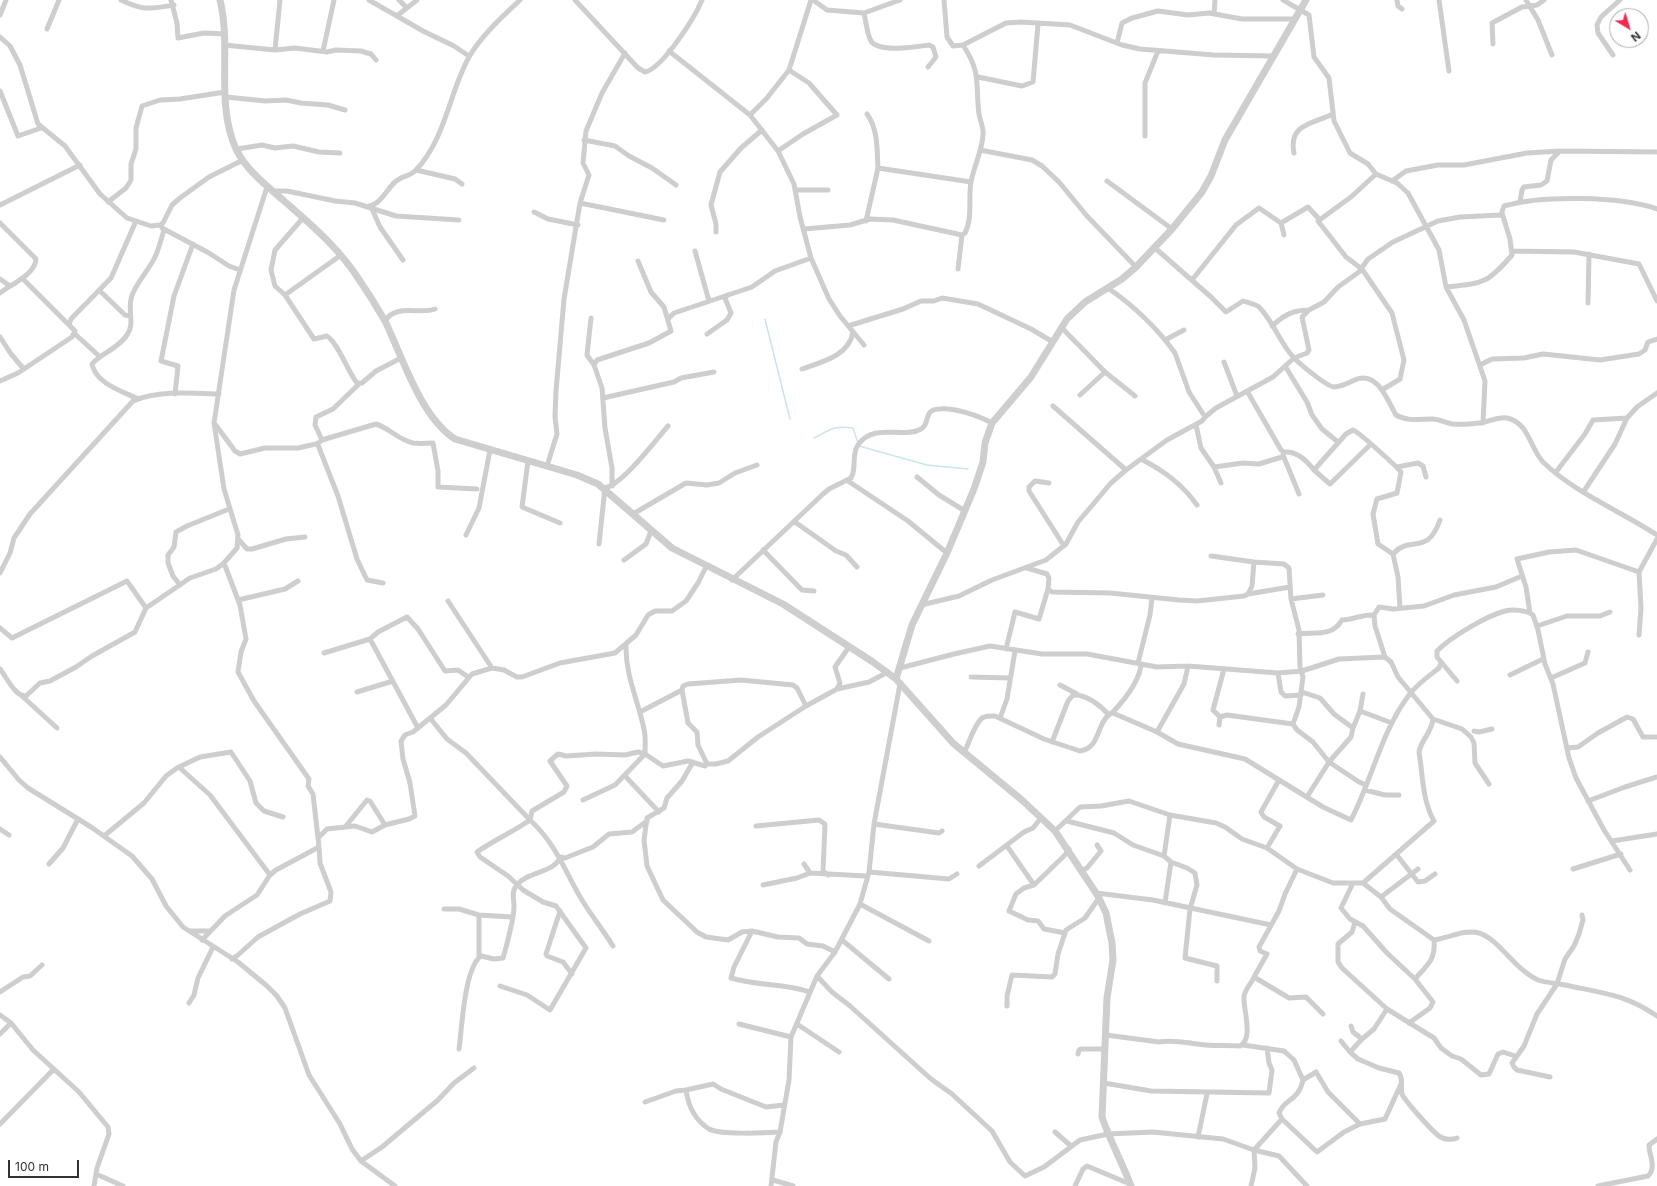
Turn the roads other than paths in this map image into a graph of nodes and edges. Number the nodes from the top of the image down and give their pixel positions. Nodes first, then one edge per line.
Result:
1 (6, 0) edge
2 (59, 0) edge
3 (121, 0) edge
4 (220, 0) edge
5 (280, 0) edge
6 (334, 0) edge
7 (369, 0) edge
8 (399, 0) edge
9 (417, 0) edge
10 (520, 0) edge
11 (575, 0) edge
12 (702, 0) edge
13 (812, 0) edge
14 (900, 0) edge
15 (944, 0) edge
16 (1216, 0) edge
17 (1283, 0) edge
18 (1306, 0) edge
19 (1396, 0) edge
20 (1439, 0) edge
21 (1526, 0) edge
22 (1544, 0) edge
23 (1620, 0) edge
24 (172, 3) edge
25 (1529, 5) junction
26 (407, 8) junction
27 (1301, 9) junction
28 (1402, 9) dead end
29 (864, 14) junction
30 (1214, 14) junction
31 (0, 15) edge
32 (398, 16) junction
33 (1296, 19) junction
34 (1038, 24) junction
35 (47, 29) dead end
36 (225, 34) junction
37 (0, 37) edge
38 (1117, 43) junction
39 (1493, 44) dead end
40 (224, 45) junction
41 (963, 45) junction
42 (275, 50) junction
43 (1158, 50) junction
44 (323, 51) junction
45 (669, 51) junction
46 (625, 54) junction
47 (1552, 55) dead end
48 (1613, 55) dead end
49 (470, 56) junction
50 (1274, 56) junction
51 (376, 60) dead end
52 (928, 67) dead end
53 (789, 70) junction
54 (1449, 71) dead end
55 (978, 77) junction
56 (0, 91) edge
57 (225, 95) junction
58 (345, 110) dead end
59 (867, 114) dead end
60 (1333, 114) junction
61 (750, 115) junction
62 (41, 128) junction
63 (762, 130) junction
64 (1145, 136) dead end
65 (584, 140) junction
66 (236, 149) junction
67 (980, 150) junction
68 (778, 151) junction
69 (1560, 151) junction
70 (1657, 152) edge
71 (340, 153) dead end
72 (1294, 153) dead end
73 (243, 160) junction
74 (80, 165) junction
75 (878, 168) junction
76 (416, 170) junction
77 (1376, 174) junction
78 (1107, 181) dead end
79 (1392, 181) junction
80 (971, 182) junction
81 (462, 184) dead end
82 (676, 185) dead end
83 (270, 189) junction
84 (796, 190) junction
85 (828, 190) dead end
86 (108, 202) junction
87 (1520, 202) junction
88 (580, 203) junction
89 (0, 205) edge
90 (370, 208) junction
91 (1657, 209) edge
92 (534, 212) dead end
93 (1502, 213) junction
94 (303, 218) junction
95 (1319, 219) junction
96 (459, 220) dead end
97 (664, 220) dead end
98 (136, 221) junction
99 (866, 221) junction
100 (1281, 223) junction
101 (0, 224) edge
102 (578, 225) junction
103 (158, 226) junction
104 (1426, 227) junction
105 (804, 229) junction
106 (1172, 229) junction
107 (164, 230) junction
108 (716, 232) dead end
109 (962, 235) junction
110 (1284, 235) dead end
111 (193, 244) junction
112 (1155, 248) junction
113 (695, 251) dead end
114 (1512, 251) junction
115 (1589, 254) junction
116 (341, 255) junction
117 (811, 258) junction
118 (403, 260) dead end
119 (638, 261) dead end
120 (1136, 267) junction
121 (958, 269) dead end
122 (1362, 269) junction
123 (240, 270) junction
124 (23, 279) junction
125 (0, 280) edge
126 (1192, 280) junction
127 (10, 286) junction
128 (1446, 287) junction
129 (1108, 288) junction
130 (99, 290) junction
131 (0, 294) edge
132 (728, 294) junction
133 (285, 295) junction
134 (709, 301) junction
135 (1657, 301) edge
136 (1588, 302) dead end
137 (435, 309) dead end
138 (1309, 310) junction
139 (130, 316) junction
140 (591, 318) dead end
141 (668, 319) junction
142 (385, 321) junction
143 (70, 325) junction
144 (848, 326) junction
145 (1062, 326) junction
146 (1272, 326) junction
147 (1184, 330) dead end
148 (853, 332) junction
149 (75, 334) junction
150 (707, 334) dead end
151 (0, 337) edge
152 (1657, 339) edge
153 (1165, 340) junction
154 (1053, 342) junction
155 (864, 345) dead end
156 (99, 356) junction
157 (401, 358) junction
158 (1294, 358) junction
159 (1224, 362) dead end
160 (594, 365) junction
161 (1480, 365) junction
162 (1285, 366) junction
163 (23, 368) junction
164 (802, 369) dead end
165 (714, 372) dead end
166 (1105, 372) junction
167 (0, 381) edge
168 (360, 384) junction
169 (1382, 390) junction
170 (1248, 391) junction
171 (1657, 393) edge
172 (175, 394) junction
173 (218, 394) junction
174 (1080, 395) dead end
175 (1134, 396) dead end
176 (1237, 396) junction
177 (604, 398) junction
178 (138, 399) junction
179 (1053, 406) dead end
180 (1205, 417) junction
181 (1626, 418) junction
182 (992, 422) junction
183 (214, 423) junction
184 (1483, 423) junction
185 (1196, 425) junction
186 (668, 426) dead end
187 (319, 442) junction
188 (1338, 442) junction
189 (1371, 444) junction
190 (490, 450) junction
191 (1283, 454) junction
192 (1141, 459) junction
193 (528, 461) junction
194 (757, 465) dead end
195 (547, 466) junction
196 (1214, 467) junction
197 (1397, 467) junction
198 (1126, 470) junction
199 (1314, 470) junction
200 (1556, 472) junction
201 (917, 477) dead end
202 (1426, 477) dead end
203 (848, 481) junction
204 (1049, 483) dead end
205 (1221, 483) dead end
206 (609, 487) junction
207 (477, 490) dead end
208 (1584, 491) junction
209 (1299, 494) dead end
210 (1198, 505) dead end
211 (229, 509) junction
212 (966, 511) junction
213 (633, 514) junction
214 (1440, 520) dead end
215 (795, 522) junction
216 (560, 523) dead end
217 (650, 531) junction
218 (466, 535) dead end
219 (1657, 535) edge
220 (305, 537) dead end
221 (1657, 538) edge
222 (239, 540) junction
223 (599, 544) dead end
224 (1064, 546) junction
225 (763, 550) junction
226 (947, 553) junction
227 (1394, 554) junction
228 (1211, 556) dead end
229 (624, 560) dead end
230 (1254, 562) junction
231 (224, 563) junction
232 (707, 565) junction
233 (857, 567) dead end
234 (1027, 568) junction
235 (1639, 572) junction
236 (0, 573) edge
237 (1522, 576) junction
238 (732, 580) junction
239 (298, 581) dead end
240 (383, 583) dead end
241 (180, 585) junction
242 (1290, 587) junction
243 (1048, 589) junction
244 (814, 591) dead end
245 (1248, 594) junction
246 (1323, 595) dead end
247 (1152, 598) junction
248 (1291, 599) junction
249 (238, 600) junction
250 (448, 601) dead end
251 (920, 606) junction
252 (146, 608) junction
253 (1400, 608) junction
254 (1610, 612) dead end
255 (1530, 613) junction
256 (1374, 615) junction
257 (1537, 626) junction
258 (0, 628) edge
259 (1298, 634) junction
260 (1639, 635) dead end
261 (370, 639) junction
262 (626, 644) junction
263 (849, 647) junction
264 (1006, 649) junction
265 (1015, 651) junction
266 (1588, 652) dead end
267 (324, 653) dead end
268 (1385, 657) junction
269 (1543, 659) junction
270 (1140, 663) junction
271 (1440, 663) junction
272 (1188, 666) junction
273 (492, 668) junction
274 (900, 668) junction
275 (0, 669) edge
276 (1224, 669) junction
277 (1302, 670) junction
278 (888, 672) junction
279 (1278, 673) junction
280 (1510, 675) dead end
281 (468, 677) junction
282 (971, 677) dead end
283 (1010, 678) junction
284 (1551, 678) junction
285 (1457, 680) dead end
286 (393, 681) junction
287 (898, 682) junction
288 (1060, 685) dead end
289 (837, 689) junction
290 (682, 690) junction
291 (357, 692) dead end
292 (1301, 693) junction
293 (1410, 693) junction
294 (1363, 694) dead end
295 (1078, 695) junction
296 (22, 696) junction
297 (806, 706) junction
298 (1360, 711) junction
299 (640, 712) junction
300 (1111, 714) junction
301 (1220, 717) junction
302 (430, 718) junction
303 (1000, 718) junction
304 (1433, 719) junction
305 (1392, 723) junction
306 (1219, 724) dead end
307 (1293, 724) junction
308 (57, 728) dead end
309 (418, 728) junction
310 (1353, 728) junction
311 (1492, 729) dead end
312 (1474, 731) junction
313 (1157, 732) junction
314 (1465, 732) junction
315 (1471, 737) junction
316 (1657, 737) edge
317 (1052, 742) junction
318 (1568, 748) junction
319 (964, 753) junction
320 (645, 754) junction
321 (0, 756) edge
322 (693, 762) junction
323 (1329, 762) junction
324 (707, 764) junction
325 (180, 768) junction
326 (624, 776) junction
327 (1657, 777) edge
328 (1279, 780) junction
329 (1489, 784) dead end
330 (1366, 787) junction
331 (1399, 795) dead end
332 (1307, 797) junction
333 (583, 800) dead end
334 (1588, 801) junction
335 (659, 812) junction
336 (1170, 815) junction
337 (283, 817) dead end
338 (1041, 818) junction
339 (78, 819) junction
340 (530, 820) junction
341 (647, 821) junction
342 (1067, 821) junction
343 (874, 824) junction
344 (385, 825) junction
345 (346, 826) junction
346 (756, 826) dead end
347 (0, 829) edge
348 (942, 830) dead end
349 (1055, 831) junction
350 (1657, 834) edge
351 (9, 835) dead end
352 (104, 836) junction
353 (318, 838) junction
354 (1612, 841) junction
355 (1007, 846) junction
356 (1097, 846) dead end
357 (319, 848) junction
358 (1267, 848) junction
359 (1069, 849) junction
360 (1396, 854) junction
361 (1621, 854) junction
362 (1164, 856) junction
363 (561, 857) junction
364 (1171, 862) junction
365 (49, 864) dead end
366 (804, 864) dead end
367 (979, 866) dead end
368 (1298, 869) junction
369 (1418, 869) dead end
370 (1573, 869) dead end
371 (1082, 870) junction
372 (1630, 870) dead end
373 (869, 872) junction
374 (810, 873) junction
375 (1412, 873) junction
376 (957, 874) dead end
377 (1435, 874) dead end
378 (270, 875) junction
379 (828, 875) junction
380 (867, 878) junction
381 (1354, 882) junction
382 (1363, 882) junction
383 (517, 885) junction
384 (763, 885) dead end
385 (1034, 885) junction
386 (1098, 895) junction
387 (1381, 897) junction
388 (1165, 903) junction
389 (860, 904) junction
390 (444, 909) dead end
391 (1190, 909) junction
392 (560, 911) junction
393 (479, 915) junction
394 (1582, 915) dead end
395 (512, 917) junction
396 (1355, 922) junction
397 (1271, 925) junction
398 (189, 931) junction
399 (209, 931) junction
400 (752, 932) junction
401 (1065, 933) junction
402 (202, 940) junction
403 (842, 940) junction
404 (1434, 940) junction
405 (929, 941) dead end
406 (613, 946) dead end
407 (214, 947) junction
408 (835, 952) junction
409 (479, 957) junction
410 (232, 958) junction
411 (42, 965) dead end
412 (572, 974) junction
413 (817, 976) junction
414 (1254, 977) junction
415 (888, 979) dead end
416 (1415, 979) junction
417 (1217, 981) dead end
418 (1557, 984) junction
419 (500, 986) dead end
420 (0, 992) edge
421 (810, 992) junction
422 (189, 1003) dead end
423 (1007, 1006) dead end
424 (1387, 1009) junction
425 (1323, 1014) dead end
426 (0, 1015) edge
427 (1657, 1016) edge
428 (11, 1023) junction
429 (1409, 1023) junction
430 (739, 1024) dead end
431 (797, 1024) junction
432 (1351, 1026) dead end
433 (0, 1034) edge
434 (1106, 1035) junction
435 (791, 1037) junction
436 (1362, 1040) junction
437 (1341, 1041) dead end
438 (1243, 1045) junction
439 (1267, 1048) junction
440 (459, 1049) dead end
441 (1105, 1049) junction
442 (839, 1052) dead end
443 (1350, 1052) junction
444 (1078, 1054) dead end
445 (1515, 1056) junction
446 (474, 1068) dead end
447 (54, 1069) junction
448 (1550, 1077) dead end
449 (1303, 1080) junction
450 (1104, 1083) junction
451 (1401, 1083) junction
452 (686, 1090) junction
453 (1207, 1094) junction
454 (645, 1102) dead end
455 (784, 1105) junction
456 (1282, 1119) junction
457 (0, 1124) edge
458 (1360, 1124) junction
459 (780, 1132) junction
460 (1055, 1132) dead end
461 (1108, 1134) junction
462 (1198, 1137) junction
463 (1457, 1138) dead end
464 (1657, 1139) edge
465 (1071, 1146) junction
466 (1254, 1150) junction
467 (361, 1161) junction
468 (96, 1174) junction
469 (773, 1180) junction
470 (1131, 1185) edge
471 (94, 1186) edge
472 (123, 1186) edge
473 (396, 1186) edge
474 (771, 1186) edge
475 (793, 1186) edge
476 (1075, 1186) edge
477 (1251, 1186) edge
478 (1307, 1186) edge
479 (1598, 1186) edge

1 - 31 street
2 - 35 street
3 - 24 street
4 - 36 street
5 - 42 street
6 - 44 street
7 - 32 street
8 - 26 street
9 - 26 street
10 - 49 street
11 - 46 street
12 - 45 street
13 - 29 street
13 - 53 street
14 - 29 street
15 - 41 street
16 - 30 street
17 - 27 street
18 - 27 street
19 - 28 street
20 - 54 street
21 - 25 street
22 - 25 street
23 - 48 street
24 - 36 street
25 - 39 street
25 - 47 street
26 - 32 street
27 - 33 street
27 - 60 street
29 - 52 street
30 - 33 street
30 - 38 street
32 - 49 street
33 - 50 street
34 - 38 street
34 - 41 street
34 - 55 street
36 - 40 street
37 - 62 street
38 - 43 street
40 - 42 street
40 - 57 street
41 - 55 street
42 - 44 street
43 - 50 street
43 - 64 street
44 - 51 street
45 - 46 street
45 - 61 street
46 - 65 street
49 - 76 street
50 - 106 street
53 - 61 street
53 - 68 street
55 - 67 street
56 - 62 street
57 - 58 street
57 - 66 street
57 - 86 street
59 - 75 street
60 - 72 street
60 - 77 street
61 - 63 street
62 - 74 street
63 - 68 street
63 - 108 street
65 - 82 street
65 - 88 street
66 - 71 street
66 - 73 street
67 - 80 street
67 - 120 street
68 - 84 street
69 - 70 street
69 - 79 street
69 - 87 street
73 - 83 street
73 - 103 street
74 - 86 street
74 - 89 street
75 - 80 street
75 - 99 street
76 - 81 street
76 - 90 street
77 - 79 street
77 - 95 street
78 - 106 street
79 - 104 street
80 - 109 street
83 - 90 street
83 - 94 street
83 - 123 street
84 - 85 street
84 - 105 street
86 - 98 street
87 - 91 street
87 - 93 street
88 - 97 street
88 - 102 street
90 - 96 street
90 - 118 street
92 - 102 street
93 - 104 street
93 - 114 street
94 - 116 street
94 - 133 street
95 - 100 street
95 - 122 street
98 - 103 street
98 - 130 street
99 - 105 street
99 - 109 street
100 - 110 street
100 - 126 street
101 - 124 street
102 - 195 street
103 - 107 street
104 - 122 street
104 - 128 street
105 - 117 street
106 - 112 street
107 - 111 street
107 - 139 street
109 - 121 street
111 - 123 street
111 - 172 street
112 - 120 street
112 - 126 street
113 - 134 street
114 - 115 street
114 - 128 street
115 - 135 street
115 - 136 street
116 - 133 street
116 - 142 street
117 - 132 street
117 - 144 street
119 - 141 street
120 - 129 street
122 - 138 street
122 - 169 street
123 - 173 street
124 - 127 street
124 - 143 street
125 - 127 street
126 - 146 street
127 - 131 street
128 - 161 street
129 - 145 street
129 - 153 street
130 - 139 street
130 - 143 street
132 - 134 street
132 - 150 street
133 - 168 street
134 - 141 street
137 - 142 street
138 - 146 street
138 - 158 street
139 - 156 street
140 - 160 street
141 - 160 street
142 - 157 street
143 - 149 street
144 - 148 street
144 - 154 street
145 - 154 street
145 - 166 street
146 - 158 street
147 - 153 street
148 - 155 street
148 - 164 street
149 - 156 street
149 - 163 street
151 - 163 street
152 - 161 street
153 - 180 street
154 - 182 street
156 - 178 street
157 - 168 street
157 - 190 street
158 - 162 street
158 - 169 street
159 - 176 street
160 - 177 street
161 - 184 street
162 - 170 street
162 - 188 street
163 - 167 street
165 - 177 street
166 - 174 street
166 - 175 street
168 - 187 street
169 - 184 street
170 - 176 street
170 - 191 street
171 - 181 street
172 - 173 street
172 - 178 street
173 - 183 street
176 - 180 street
177 - 206 street
178 - 236 street
179 - 198 street
180 - 185 street
181 - 200 street
181 - 208 street
182 - 203 street
182 - 212 street
183 - 187 street
183 - 211 street
184 - 200 street
185 - 192 street
185 - 196 street
186 - 206 street
187 - 207 street
187 - 240 street
188 - 189 street
188 - 199 street
189 - 197 street
189 - 199 street
190 - 193 street
190 - 218 street
191 - 196 street
191 - 199 street
191 - 209 street
192 - 198 street
192 - 210 street
193 - 195 street
193 - 216 street
194 - 213 street
195 - 206 street
196 - 205 street
197 - 202 street
197 - 227 street
198 - 224 street
200 - 208 street
201 - 212 street
203 - 215 street
203 - 226 street
204 - 224 street
206 - 213 street
206 - 223 street
208 - 219 street
211 - 222 street
211 - 241 street
212 - 226 street
213 - 217 street
214 - 227 street
215 - 225 street
215 - 233 street
217 - 229 street
217 - 232 street
220 - 222 street
221 - 235 street
222 - 231 street
224 - 234 street
225 - 238 street
225 - 244 street
226 - 251 street
227 - 253 street
228 - 230 street
230 - 242 street
230 - 245 street
231 - 241 street
231 - 249 street
232 - 238 street
232 - 262 street
234 - 243 street
234 - 251 street
235 - 237 street
235 - 260 street
237 - 253 street
237 - 255 street
238 - 263 street
239 - 249 street
241 - 252 street
242 - 245 street
242 - 248 street
243 - 247 street
243 - 264 street
245 - 247 street
246 - 248 street
247 - 270 street
248 - 259 street
249 - 353 street
250 - 273 street
251 - 274 street
252 - 258 street
252 - 296 street
253 - 256 street
254 - 257 street
255 - 257 street
255 - 271 street
256 - 259 street
256 - 268 street
257 - 269 street
259 - 277 street
261 - 267 street
261 - 281 street
261 - 286 street
262 - 273 street
262 - 299 street
263 - 278 street
263 - 289 street
264 - 265 street
264 - 274 street
265 - 270 street
265 - 283 street
266 - 284 street
268 - 277 street
268 - 293 street
269 - 280 street
269 - 284 street
270 - 272 street
270 - 300 street
271 - 285 street
271 - 293 street
272 - 276 street
272 - 313 street
273 - 281 street
274 - 287 street
275 - 296 street
276 - 279 street
276 - 301 street
277 - 279 street
277 - 292 street
278 - 287 street
278 - 289 street
279 - 292 street
281 - 302 street
282 - 283 street
283 - 303 street
284 - 318 street
286 - 291 street
286 - 309 street
287 - 319 street
287 - 343 street
288 - 295 street
289 - 297 street
290 - 297 street
290 - 299 street
290 - 324 street
292 - 307 street
292 - 310 street
293 - 304 street
293 - 305 street
294 - 298 street
295 - 300 street
295 - 317 street
296 - 308 street
297 - 324 street
298 - 305 street
298 - 310 street
299 - 320 street
300 - 313 street
300 - 317 street
301 - 306 street
301 - 307 street
302 - 309 street
302 - 340 street
303 - 317 street
303 - 319 street
304 - 314 street
304 - 360 street
305 - 330 street
307 - 323 street
309 - 344 street
310 - 323 street
311 - 312 street
312 - 314 street
312 - 315 street
313 - 328 street
314 - 315 street
315 - 329 street
316 - 318 street
318 - 334 street
319 - 338 street
320 - 322 street
320 - 326 street
320 - 340 street
321 - 339 street
322 - 324 street
322 - 335 street
323 - 330 street
323 - 332 street
325 - 337 street
325 - 352 street
325 - 378 street
326 - 333 street
326 - 335 street
327 - 334 street
328 - 332 street
328 - 358 street
330 - 331 street
330 - 332 street
334 - 354 street
335 - 341 street
336 - 342 street
336 - 358 street
336 - 362 street
338 - 349 street
338 - 355 street
339 - 352 street
339 - 365 street
340 - 363 street
340 - 383 street
341 - 363 street
341 - 400 street
342 - 349 street
342 - 362 street
343 - 348 street
343 - 373 street
344 - 345 street
344 - 345 street
345 - 353 street
346 - 379 street
347 - 351 street
349 - 359 street
350 - 354 street
352 - 398 street
353 - 357 street
354 - 361 street
355 - 367 street
355 - 385 street
356 - 371 street
357 - 378 street
357 - 410 street
358 - 368 street
359 - 371 street
359 - 385 street
360 - 375 street
360 - 382 street
361 - 370 street
361 - 372 street
362 - 364 street
363 - 383 street
363 - 406 street
364 - 388 street
364 - 391 street
366 - 374 street
368 - 381 street
368 - 397 street
369 - 375 street
371 - 386 street
373 - 376 street
373 - 380 street
374 - 379 street
374 - 384 street
375 - 377 street
375 - 387 street
378 - 399 street
379 - 380 street
380 - 389 street
381 - 382 street
381 - 396 street
382 - 387 street
383 - 392 street
383 - 395 street
385 - 401 street
386 - 388 street
386 - 401 street
386 - 434 street
387 - 404 street
388 - 391 street
389 - 403 street
389 - 405 street
390 - 393 street
391 - 397 street
391 - 417 street
392 - 412 street
392 - 412 street
393 - 395 street
393 - 409 street
394 - 418 street
395 - 409 street
396 - 416 street
396 - 424 street
397 - 414 street
398 - 399 street
398 - 402 street
399 - 402 street
400 - 408 street
400 - 421 street
401 - 423 street
402 - 407 street
403 - 408 street
403 - 415 street
404 - 416 street
404 - 418 street
407 - 410 street
407 - 422 street
408 - 413 street
409 - 440 street
410 - 467 street
411 - 420 street
412 - 419 street
413 - 421 street
413 - 465 street
414 - 425 street
414 - 438 street
416 - 429 street
418 - 427 street
418 - 445 street
421 - 431 street
424 - 429 street
424 - 436 street
426 - 428 street
428 - 433 street
428 - 447 street
429 - 445 street
430 - 435 street
431 - 435 street
431 - 442 street
432 - 436 street
434 - 438 street
434 - 441 street
435 - 455 street
436 - 443 street
437 - 443 street
438 - 439 street
439 - 449 street
439 - 453 street
441 - 444 street
441 - 450 street
443 - 451 street
445 - 448 street
446 - 467 street
447 - 457 street
447 - 468 street
449 - 456 street
449 - 458 street
450 - 453 street
450 - 461 street
451 - 458 street
451 - 463 street
452 - 454 street
452 - 455 street
452 - 459 street
453 - 462 street
455 - 459 street
456 - 458 street
456 - 466 street
459 - 469 street
460 - 465 street
461 - 462 street
461 - 465 street
461 - 470 street
462 - 466 street
464 - 479 street
466 - 477 street
466 - 478 street
467 - 473 street
468 - 471 street
468 - 472 street
469 - 474 street
469 - 475 street
470 - 476 street

